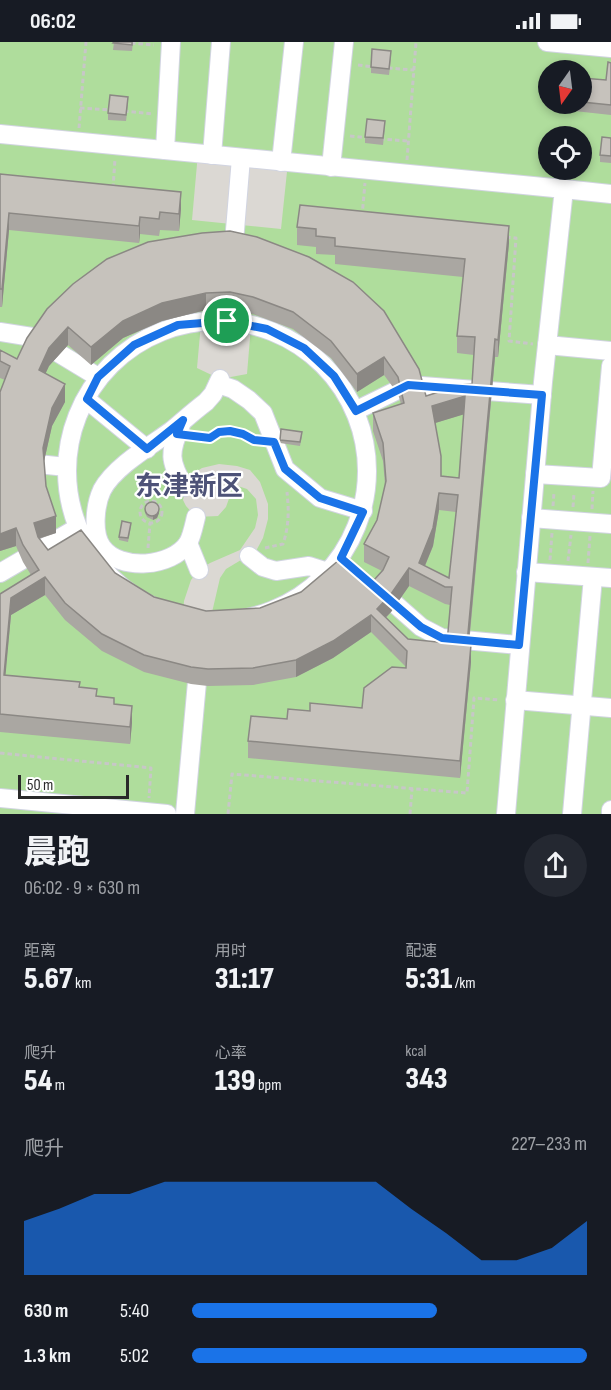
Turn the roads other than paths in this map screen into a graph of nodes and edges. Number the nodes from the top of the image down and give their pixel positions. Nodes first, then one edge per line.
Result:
1 (221, 42) edge
2 (294, 42) edge
3 (344, 42) edge
4 (548, 42) edge
5 (171, 44) edge
6 (611, 48) edge
7 (0, 134) edge
8 (165, 150) junction
9 (212, 155) junction
10 (241, 158) junction
11 (281, 162) junction
12 (331, 167) junction
13 (564, 189) junction
14 (611, 194) edge
15 (232, 267) edge
16 (229, 299) edge
17 (227, 321) junction
18 (0, 332) edge
19 (547, 345) junction
20 (611, 351) edge
21 (611, 366) edge
22 (98, 377) junction
23 (542, 395) junction
24 (87, 399) junction
25 (356, 411) junction
26 (180, 427) junction
27 (147, 449) junction
28 (0, 460) edge
29 (66, 467) junction
30 (535, 474) junction
31 (606, 479) edge
32 (184, 487) dead end
33 (363, 512) junction
34 (196, 517) dead end
35 (531, 518) junction
36 (611, 524) edge
37 (77, 528) junction
38 (188, 543) junction
39 (253, 551) road end
40 (199, 570) dead end
41 (328, 572) junction
42 (526, 572) junction
43 (0, 573) edge
44 (602, 578) edge
45 (368, 581) edge
46 (201, 632) junction
47 (519, 645) junction
48 (515, 700) junction
49 (582, 706) junction
50 (611, 708) edge
51 (0, 798) edge
52 (140, 812) edge
53 (167, 814) edge
54 (185, 814) edge
55 (506, 814) edge
56 (572, 814) edge

1 - 9 street
2 - 11 street
3 - 12 street
4 - 6 street
5 - 8 street
7 - 8 street
8 - 9 street
9 - 10 street
10 - 11 street
10 - 15 street
11 - 12 street
12 - 13 street
13 - 14 street
13 - 19 street
16 - 17 street
17 - 22 street
17 - 25 street
18 - 22 street
19 - 20 street
19 - 23 street
21 - 31 street
22 - 24 street
23 - 25 street
23 - 30 street
24 - 27 street
24 - 29 street
25 - 33 street
26 - 27 street
26 - 32 street
26 - 33 street
27 - 38 street
28 - 29 street
29 - 37 street
30 - 31 street
30 - 35 street
33 - 41 street
34 - 38 street
35 - 36 street
35 - 42 street
37 - 43 street
37 - 46 street
38 - 40 street
39 - 41 street
41 - 46 street
42 - 44 street
42 - 47 street
44 - 49 street
45 - 47 street
46 - 54 street
47 - 48 street
48 - 49 street
48 - 55 street
49 - 50 street
49 - 56 street
51 - 52 street
52 - 53 street

